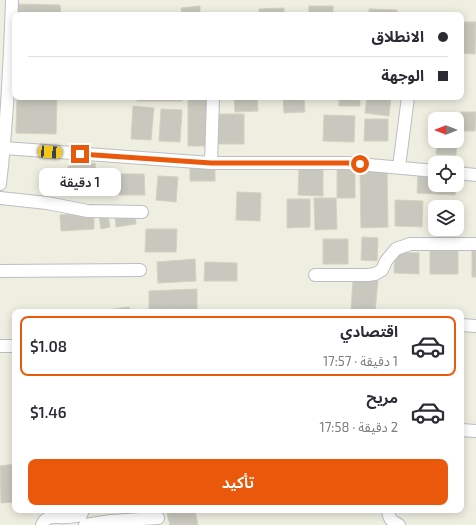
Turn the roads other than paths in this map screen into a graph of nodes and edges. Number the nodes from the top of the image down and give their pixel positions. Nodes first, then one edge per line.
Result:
1 (12, 0) edge
2 (5, 75) edge
3 (213, 100) edge
4 (408, 100) edge
5 (4, 148) junction
6 (211, 163) junction
7 (399, 167) junction
8 (428, 170) edge
9 (464, 174) edge
10 (476, 175) edge
11 (0, 184) edge
12 (0, 198) edge
13 (142, 212) dead end
14 (476, 244) edge
15 (140, 270) dead end
16 (0, 272) edge
17 (315, 275) dead end
18 (464, 325) edge
19 (476, 326) edge
20 (0, 346) edge
21 (12, 346) edge
22 (464, 430) edge
23 (476, 431) edge
24 (81, 513) edge
25 (388, 513) edge
26 (158, 518) dead end
27 (42, 525) edge
28 (85, 525) edge
29 (399, 525) edge

1 - 2 street
2 - 5 street
3 - 6 street
4 - 7 street
5 - 6 street
5 - 11 street
6 - 7 street
7 - 8 street
9 - 10 street
12 - 13 street
14 - 17 street
15 - 16 street
18 - 19 street
20 - 21 street
22 - 23 street
24 - 27 street
25 - 29 street
26 - 28 street

